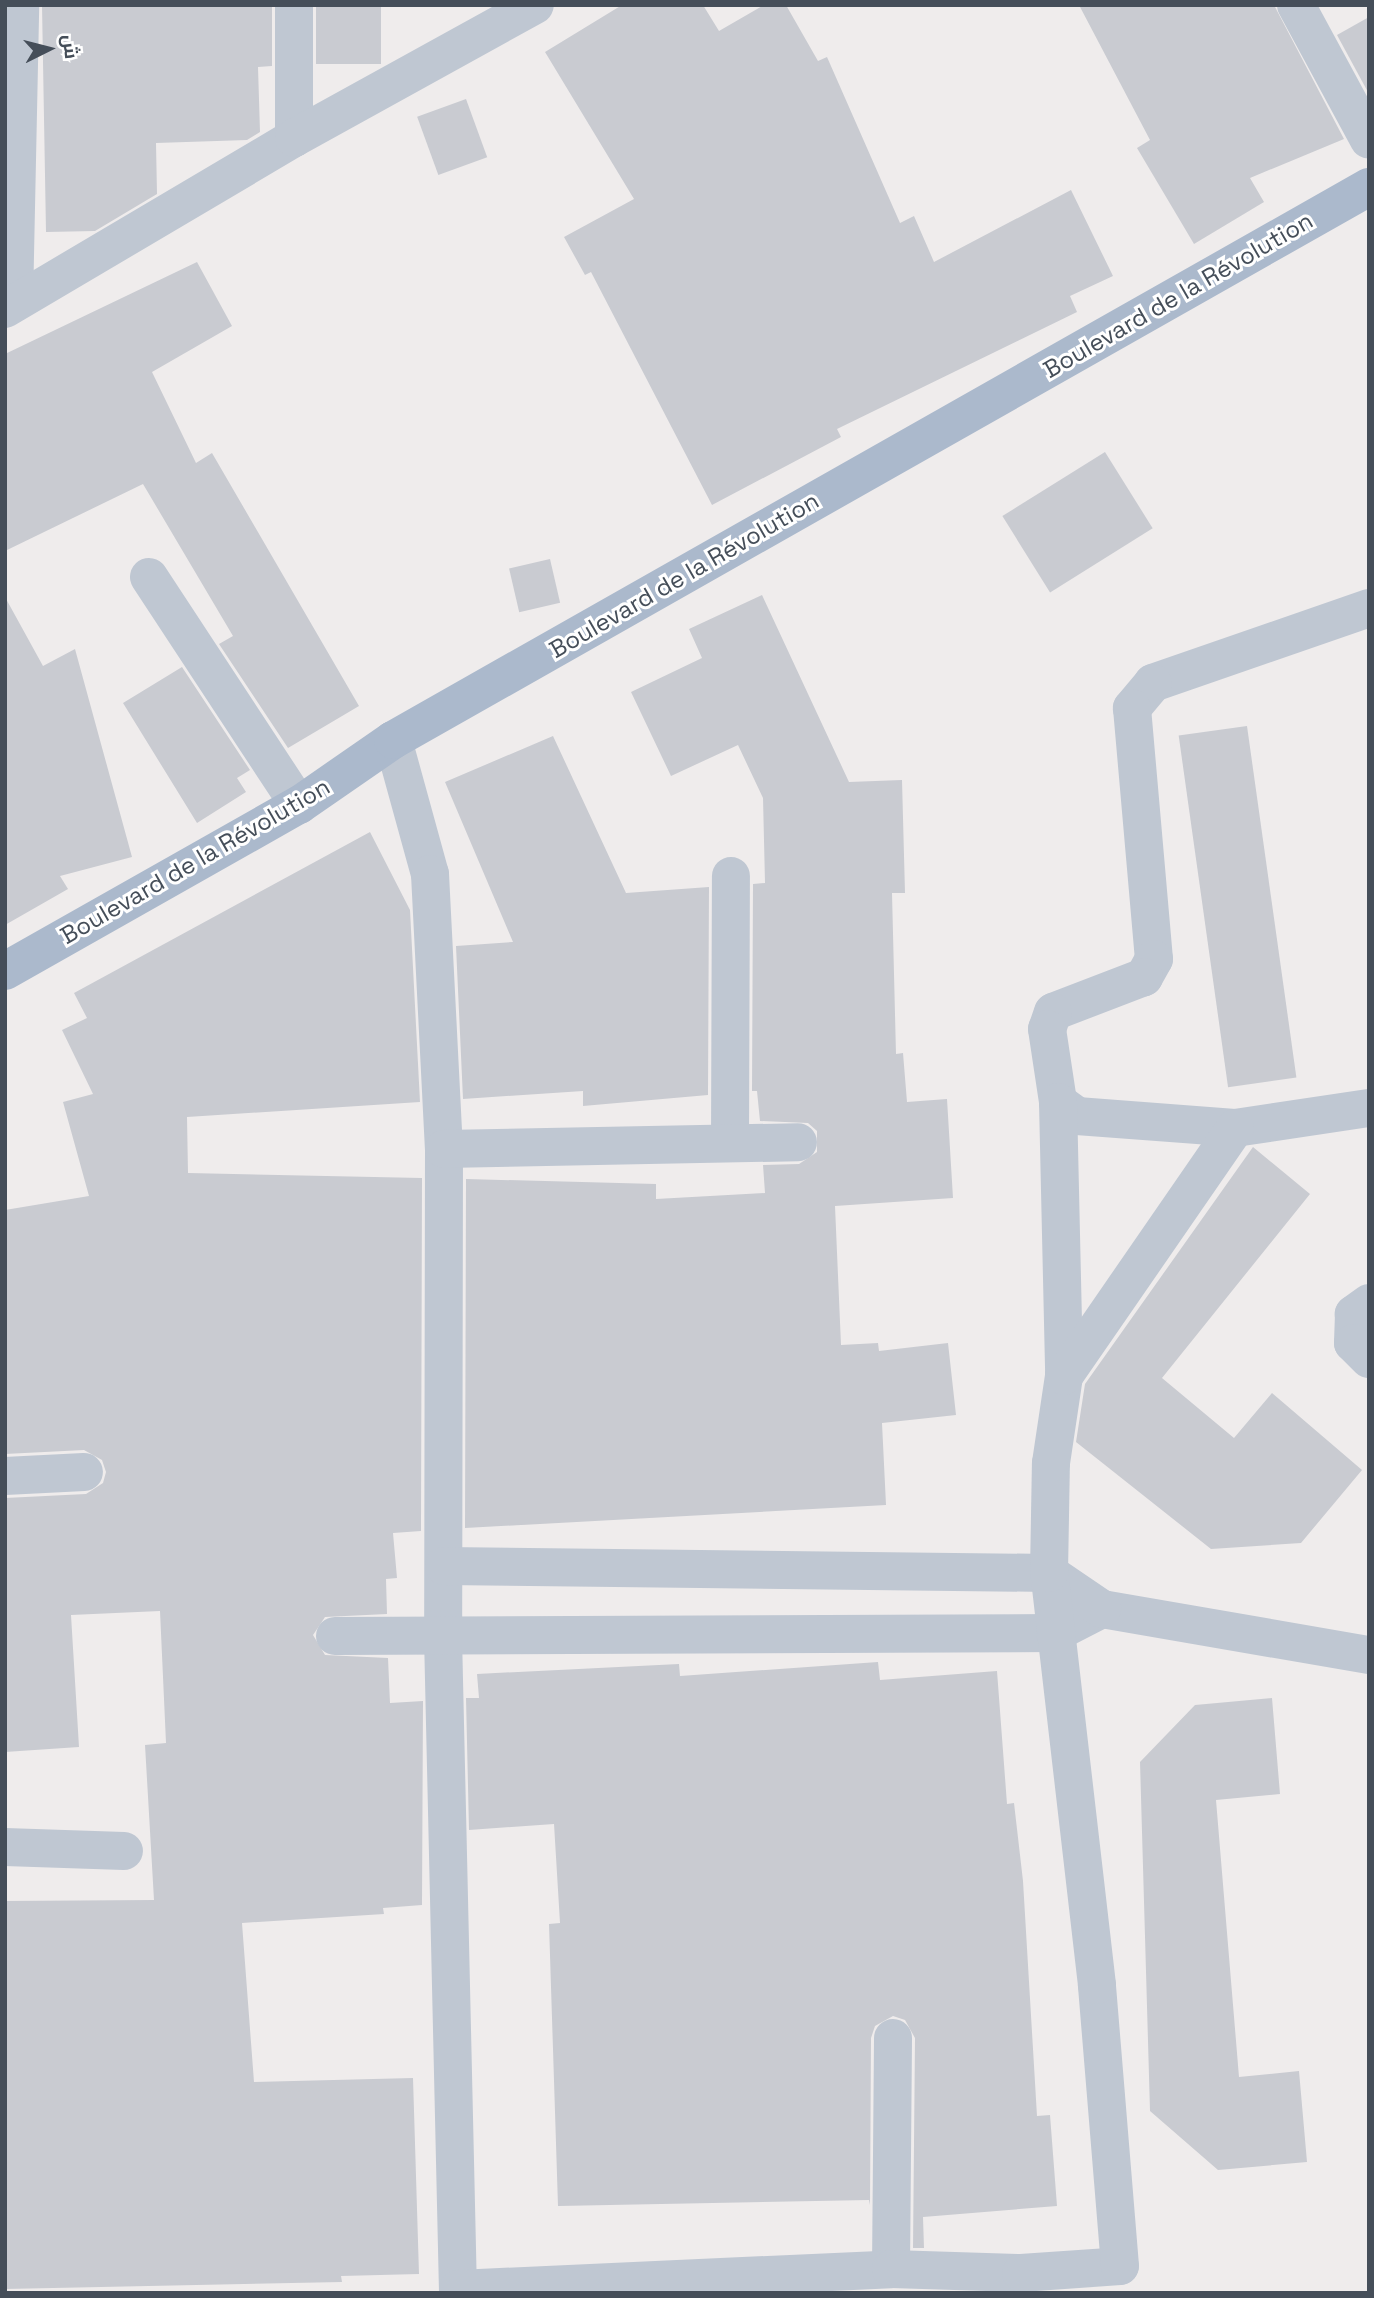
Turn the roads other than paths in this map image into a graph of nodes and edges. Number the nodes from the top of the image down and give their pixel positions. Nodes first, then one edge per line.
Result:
1 (20, 5) edge
2 (294, 5) edge
3 (535, 5) edge
4 (1296, 5) edge
5 (294, 138) junction
6 (1369, 140) edge
7 (1369, 187) edge
8 (10, 306) edge
9 (149, 577) dead end
10 (1369, 608) edge
11 (393, 740) junction
12 (299, 805) junction
13 (730, 876) dead end
14 (5, 971) edge
15 (1058, 1102) junction
16 (1369, 1108) edge
17 (1235, 1128) junction
18 (730, 1142) junction
19 (798, 1142) dead end
20 (444, 1149) junction
21 (1369, 1303) edge
22 (1369, 1359) edge
23 (1064, 1376) junction
24 (85, 1472) dead end
25 (5, 1476) edge
26 (444, 1566) junction
27 (1049, 1573) junction
28 (1102, 1609) junction
29 (1055, 1633) junction
30 (335, 1636) dead end
31 (443, 1636) junction
32 (1369, 1656) edge
33 (5, 1847) edge
34 (124, 1851) dead end
35 (892, 2038) dead end
36 (891, 2269) junction
37 (1121, 2279) edge
38 (458, 2291) edge

1 - 8 street
2 - 5 street
3 - 5 street
4 - 6 street
5 - 8 street
7 - 11 main road, Boulevard de la Révolution
9 - 12 street
10 - 15 street
11 - 12 main road, Boulevard de la Révolution
11 - 20 street
12 - 14 main road, Boulevard de la Révolution
13 - 18 street
15 - 17 street
15 - 23 street
16 - 17 street
17 - 23 street
18 - 19 street
18 - 20 street
20 - 26 street
21 - 22 street
23 - 27 street
24 - 25 street
26 - 27 street
26 - 31 street
27 - 28 street
27 - 29 street
28 - 29 street
28 - 32 street
29 - 31 street
29 - 37 street
30 - 31 street
31 - 38 street
33 - 34 street
35 - 36 street
36 - 37 street
36 - 38 street

